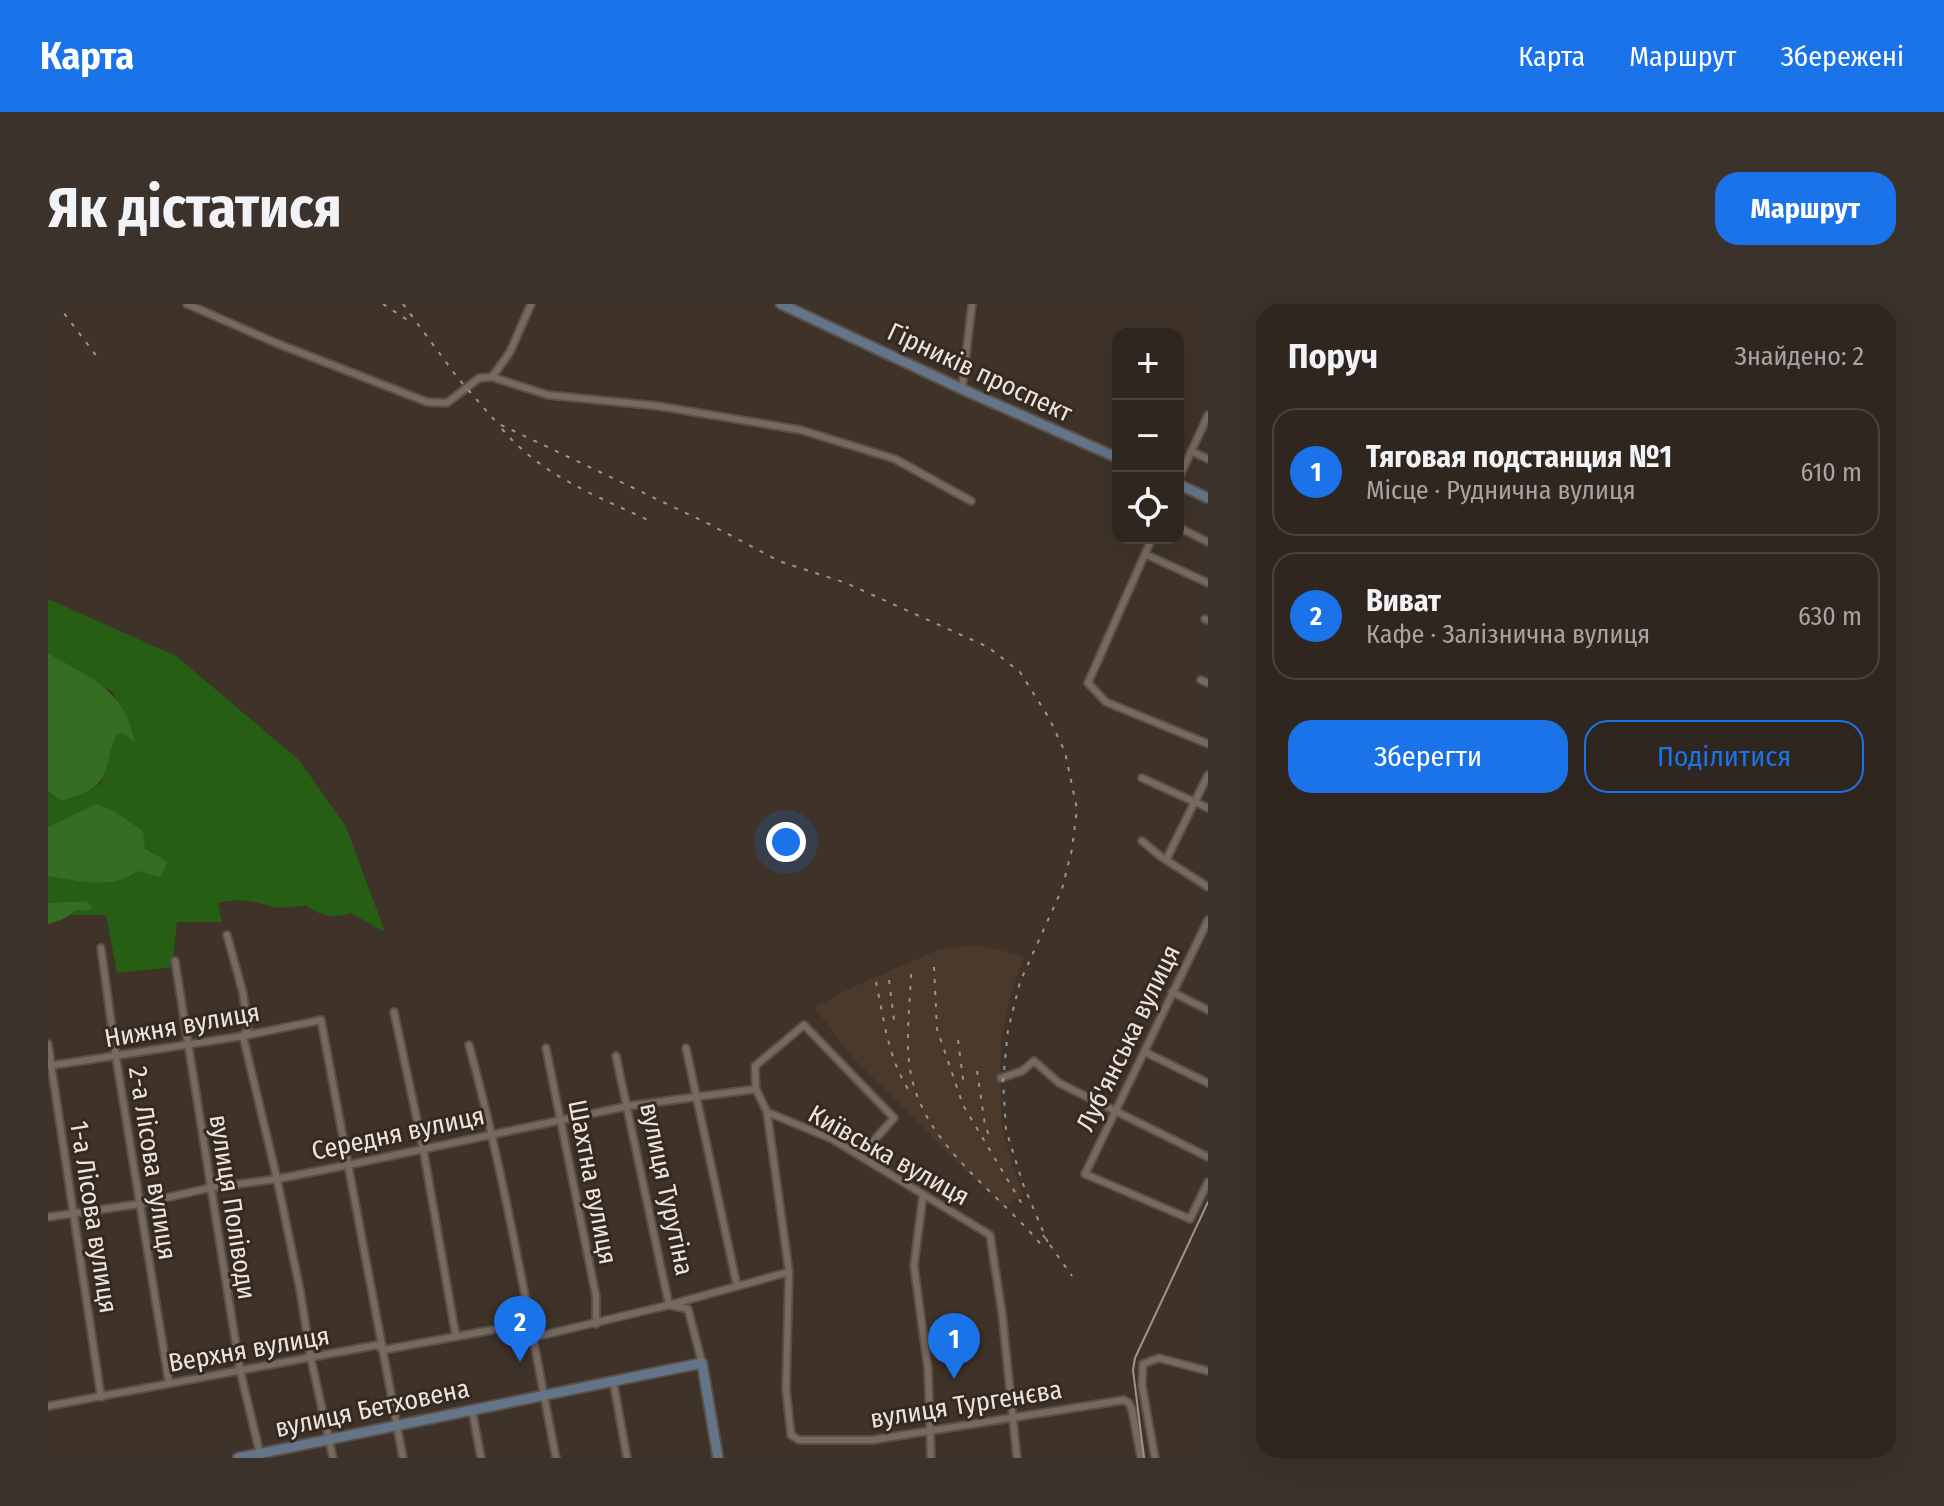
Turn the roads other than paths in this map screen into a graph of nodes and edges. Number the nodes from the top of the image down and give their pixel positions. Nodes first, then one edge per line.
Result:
1 (187, 304) edge
2 (531, 304) edge
3 (781, 304) edge
4 (972, 304) edge
5 (492, 377) junction
6 (962, 389) junction
7 (1208, 415) edge
8 (1191, 451) junction
9 (1112, 455) edge
10 (1208, 459) edge
11 (1182, 472) edge
12 (1184, 485) edge
13 (1208, 498) edge
14 (971, 501) dead end
15 (1184, 530) edge
16 (1208, 542) edge
17 (1149, 544) edge
18 (1145, 554) junction
19 (1208, 583) edge
20 (1208, 744) edge
21 (1208, 775) edge
22 (1142, 778) dead end
23 (1194, 802) junction
24 (1208, 808) edge
25 (1142, 841) dead end
26 (1166, 860) junction
27 (1208, 887) edge
28 (1208, 920) edge
29 (227, 935) dead end
30 (101, 948) dead end
31 (175, 961) dead end
32 (1172, 992) junction
33 (1208, 1010) edge
34 (394, 1012) dead end
35 (243, 1036) junction
36 (186, 1043) junction
37 (48, 1044) edge
38 (469, 1045) dead end
39 (546, 1048) dead end
40 (686, 1048) dead end
41 (1145, 1052) junction
42 (616, 1056) dead end
43 (116, 1057) junction
44 (49, 1066) edge
45 (1001, 1078) dead end
46 (1208, 1083) edge
47 (756, 1089) junction
48 (697, 1095) junction
49 (628, 1106) junction
50 (1115, 1111) junction
51 (767, 1112) junction
52 (560, 1119) junction
53 (493, 1133) junction
54 (423, 1148) junction
55 (860, 1156) junction
56 (1208, 1157) edge
57 (348, 1165) junction
58 (277, 1179) junction
59 (1208, 1182) edge
60 (209, 1188) junction
61 (923, 1195) junction
62 (139, 1204) junction
63 (74, 1213) junction
64 (48, 1217) edge
65 (789, 1272) junction
66 (737, 1286) junction
67 (669, 1305) junction
68 (596, 1324) junction
69 (492, 1330) dead end
70 (456, 1337) junction
71 (535, 1337) junction
72 (383, 1350) junction
73 (311, 1359) junction
74 (702, 1363) junction
75 (240, 1370) junction
76 (1208, 1371) edge
77 (613, 1380) junction
78 (169, 1383) junction
79 (544, 1395) junction
80 (101, 1397) junction
81 (48, 1406) edge
82 (472, 1410) junction
83 (1011, 1418) junction
84 (397, 1426) junction
85 (930, 1430) junction
86 (329, 1439) junction
87 (261, 1456) edge
88 (238, 1458) edge
89 (333, 1458) edge
90 (403, 1458) edge
91 (481, 1458) edge
92 (556, 1458) edge
93 (627, 1458) edge
94 (718, 1458) edge
95 (931, 1458) edge
96 (1017, 1458) edge
97 (1141, 1458) edge
98 (1155, 1458) edge

1 - 5 street
2 - 5 street
3 - 6 street, Гірників проспект
4 - 6 street
5 - 14 street
6 - 9 street, Гірників проспект
7 - 8 street
8 - 10 street
8 - 11 street
12 - 13 street
15 - 16 street
17 - 18 street
18 - 19 street
18 - 20 street
21 - 23 street
22 - 23 street
23 - 24 street
23 - 26 street
25 - 26 street
26 - 27 street
28 - 32 street, Луб'янська вулиця
29 - 35 street
30 - 43 street, 2-а Лісова вулиця
31 - 36 street, вулиця Поліводи
32 - 33 street
32 - 41 street, Луб'янська вулиця
34 - 54 street
35 - 36 street, Нижня вулиця
35 - 57 street, Нижня вулиця
35 - 58 street
36 - 43 street, Нижня вулиця
36 - 60 street, вулиця Поліводи
37 - 44 street, 1-а Лісова вулиця
38 - 53 street
39 - 52 street, Шахтна вулиця
40 - 48 street
41 - 46 street
41 - 50 street, Луб'янська вулиця
42 - 49 street, вулиця Турутіна
43 - 44 street, Нижня вулиця
43 - 62 street, 2-а Лісова вулиця
44 - 63 street, 1-а Лісова вулиця
45 - 50 street
47 - 48 street, Середня вулиця
47 - 51 street
47 - 55 street
48 - 49 street, Середня вулиця
48 - 66 street
49 - 52 street, Середня вулиця
49 - 67 street, вулиця Турутіна
50 - 56 street
50 - 59 street, Луб'янська вулиця
51 - 55 street, Київська вулиця
51 - 65 street
52 - 53 street, Середня вулиця
52 - 68 street, Шахтна вулиця
53 - 54 street, Середня вулиця
53 - 71 street
54 - 57 street, Середня вулиця
54 - 70 street
55 - 61 street, Київська вулиця
57 - 58 street, Середня вулиця
57 - 72 street
58 - 60 street, Середня вулиця
58 - 73 street
60 - 62 street, Середня вулиця
60 - 75 street, вулиця Поліводи
61 - 83 street, Київська вулиця
61 - 85 street
62 - 63 street, Середня вулиця
62 - 78 street, 2-а Лісова вулиця
63 - 64 street, Середня вулиця
63 - 80 street, 1-а Лісова вулиця
65 - 66 street
65 - 85 street, вулиця Тургенєва
66 - 67 street
67 - 68 street
67 - 74 street, вулиця Турутіна
68 - 71 street
69 - 70 street, Верхня вулиця
70 - 72 street, Верхня вулиця
71 - 79 street
72 - 73 street, Верхня вулиця
72 - 84 street
73 - 75 street, Верхня вулиця
73 - 86 street
74 - 77 street, вулиця Бетховена
74 - 94 street, вулиця Турутіна
75 - 78 street, Верхня вулиця
75 - 87 street, вулиця Поліводи
76 - 98 street
77 - 79 street, вулиця Бетховена
77 - 93 street
78 - 80 street, Верхня вулиця
79 - 82 street, вулиця Бетховена
79 - 92 street
80 - 81 street, Верхня вулиця
82 - 84 street, вулиця Бетховена
82 - 91 street
83 - 85 street, вулиця Тургенєва
83 - 96 street
83 - 97 street, вулиця Тургенєва
84 - 86 street, вулиця Бетховена
84 - 90 street
85 - 95 street
86 - 87 street, вулиця Бетховена
86 - 89 street
87 - 88 street, вулиця Бетховена

